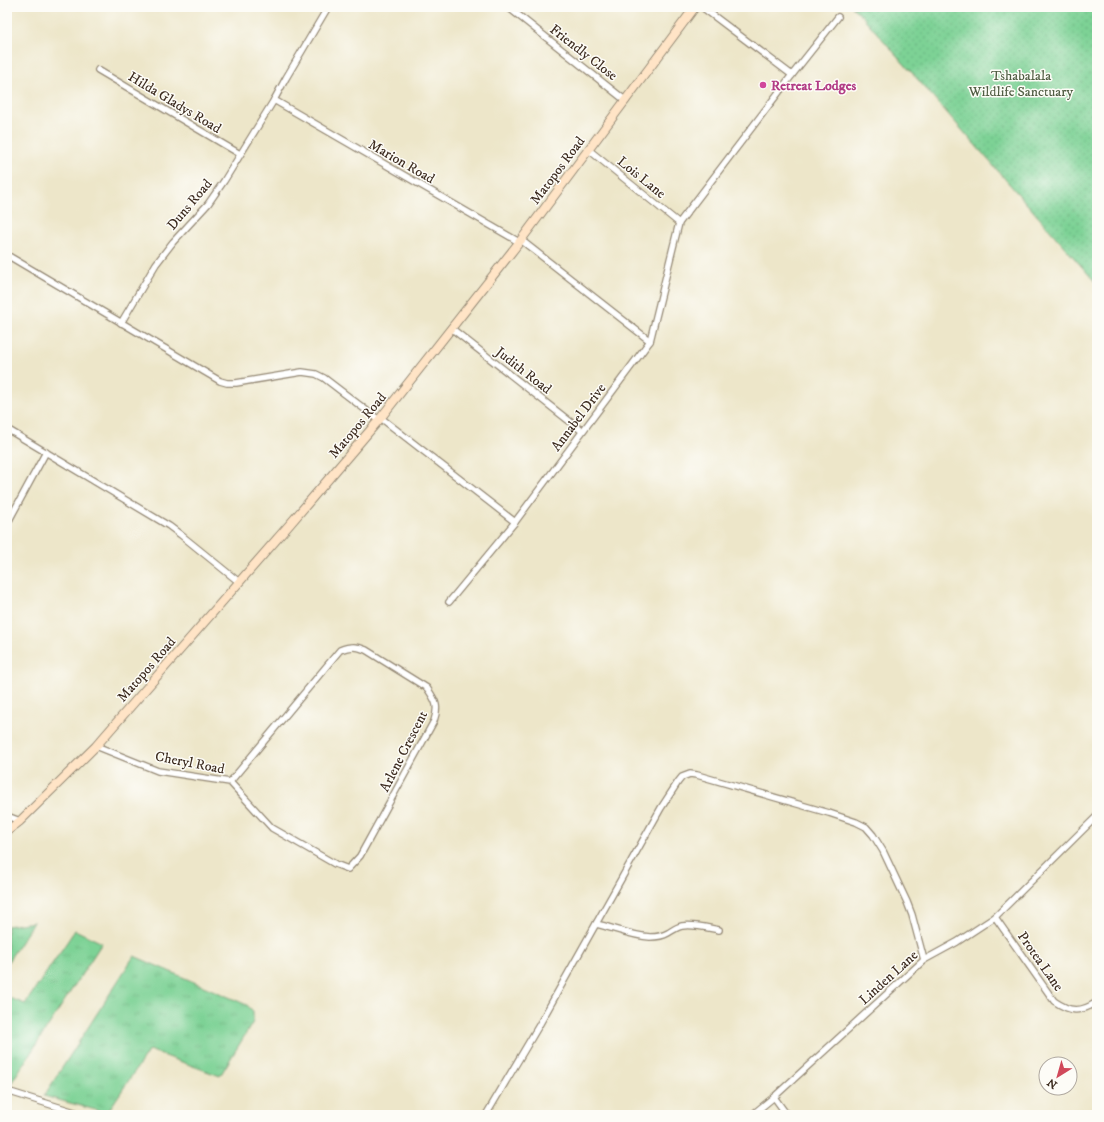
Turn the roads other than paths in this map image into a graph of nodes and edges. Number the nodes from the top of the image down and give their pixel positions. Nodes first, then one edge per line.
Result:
1 (328, 7) edge
2 (508, 7) edge
3 (695, 7) edge
4 (702, 7) edge
5 (838, 18) dead end
6 (98, 70) dead end
7 (792, 75) junction
8 (274, 100) junction
9 (626, 101) junction
10 (589, 150) junction
11 (240, 154) junction
12 (679, 223) junction
13 (520, 241) junction
14 (7, 256) edge
15 (121, 323) junction
16 (451, 328) junction
17 (650, 341) junction
18 (380, 419) junction
19 (7, 428) edge
20 (582, 431) junction
21 (46, 452) junction
22 (515, 522) junction
23 (7, 524) edge
24 (239, 582) junction
25 (449, 602) dead end
26 (96, 746) junction
27 (230, 782) junction
28 (7, 816) edge
29 (1097, 816) edge
30 (20, 820) junction
31 (7, 831) edge
32 (348, 868) joint
33 (995, 917) junction
34 (596, 924) junction
35 (719, 930) dead end
36 (924, 960) junction
37 (1097, 1002) edge
38 (7, 1091) edge
39 (774, 1097) junction
40 (84, 1115) edge
41 (486, 1115) edge
42 (752, 1115) edge
43 (787, 1115) edge

1 - 8 street, Duns Road
2 - 9 street, Friendly Close
3 - 9 main road, Matopos Road
4 - 7 street
5 - 7 street
6 - 11 street, Hilda Gladys Road
7 - 12 street
8 - 11 street, Duns Road
8 - 13 street, Marion Road
9 - 10 main road, Matopos Road
10 - 12 street, Lois Lane
10 - 13 main road, Matopos Road
11 - 15 street, Duns Road
12 - 17 street, Annabel Drive
13 - 16 main road, Matopos Road
13 - 17 street, Marion Road
14 - 15 street
15 - 18 street
16 - 18 main road, Matopos Road
16 - 20 street, Judith Road
17 - 20 street, Annabel Drive
18 - 22 street
18 - 24 main road, Matopos Road
19 - 21 street
20 - 22 street, Annabel Drive
21 - 23 street
21 - 24 street
22 - 25 street, Annabel Drive
24 - 26 main road, Matopos Road
26 - 27 street, Cheryl Road
26 - 30 main road, Matopos Road
27 - 32 street, Cheryl Road
27 - 32 street, Arlene Crescent
28 - 30 street
29 - 33 street, Linden Lane
30 - 31 main road, Matopos Road
33 - 36 street, Linden Lane
33 - 37 street, Protea Lane
34 - 35 street
34 - 36 street
34 - 41 street
36 - 39 street, Linden Lane
38 - 40 street
39 - 42 street, Linden Lane
39 - 43 street

